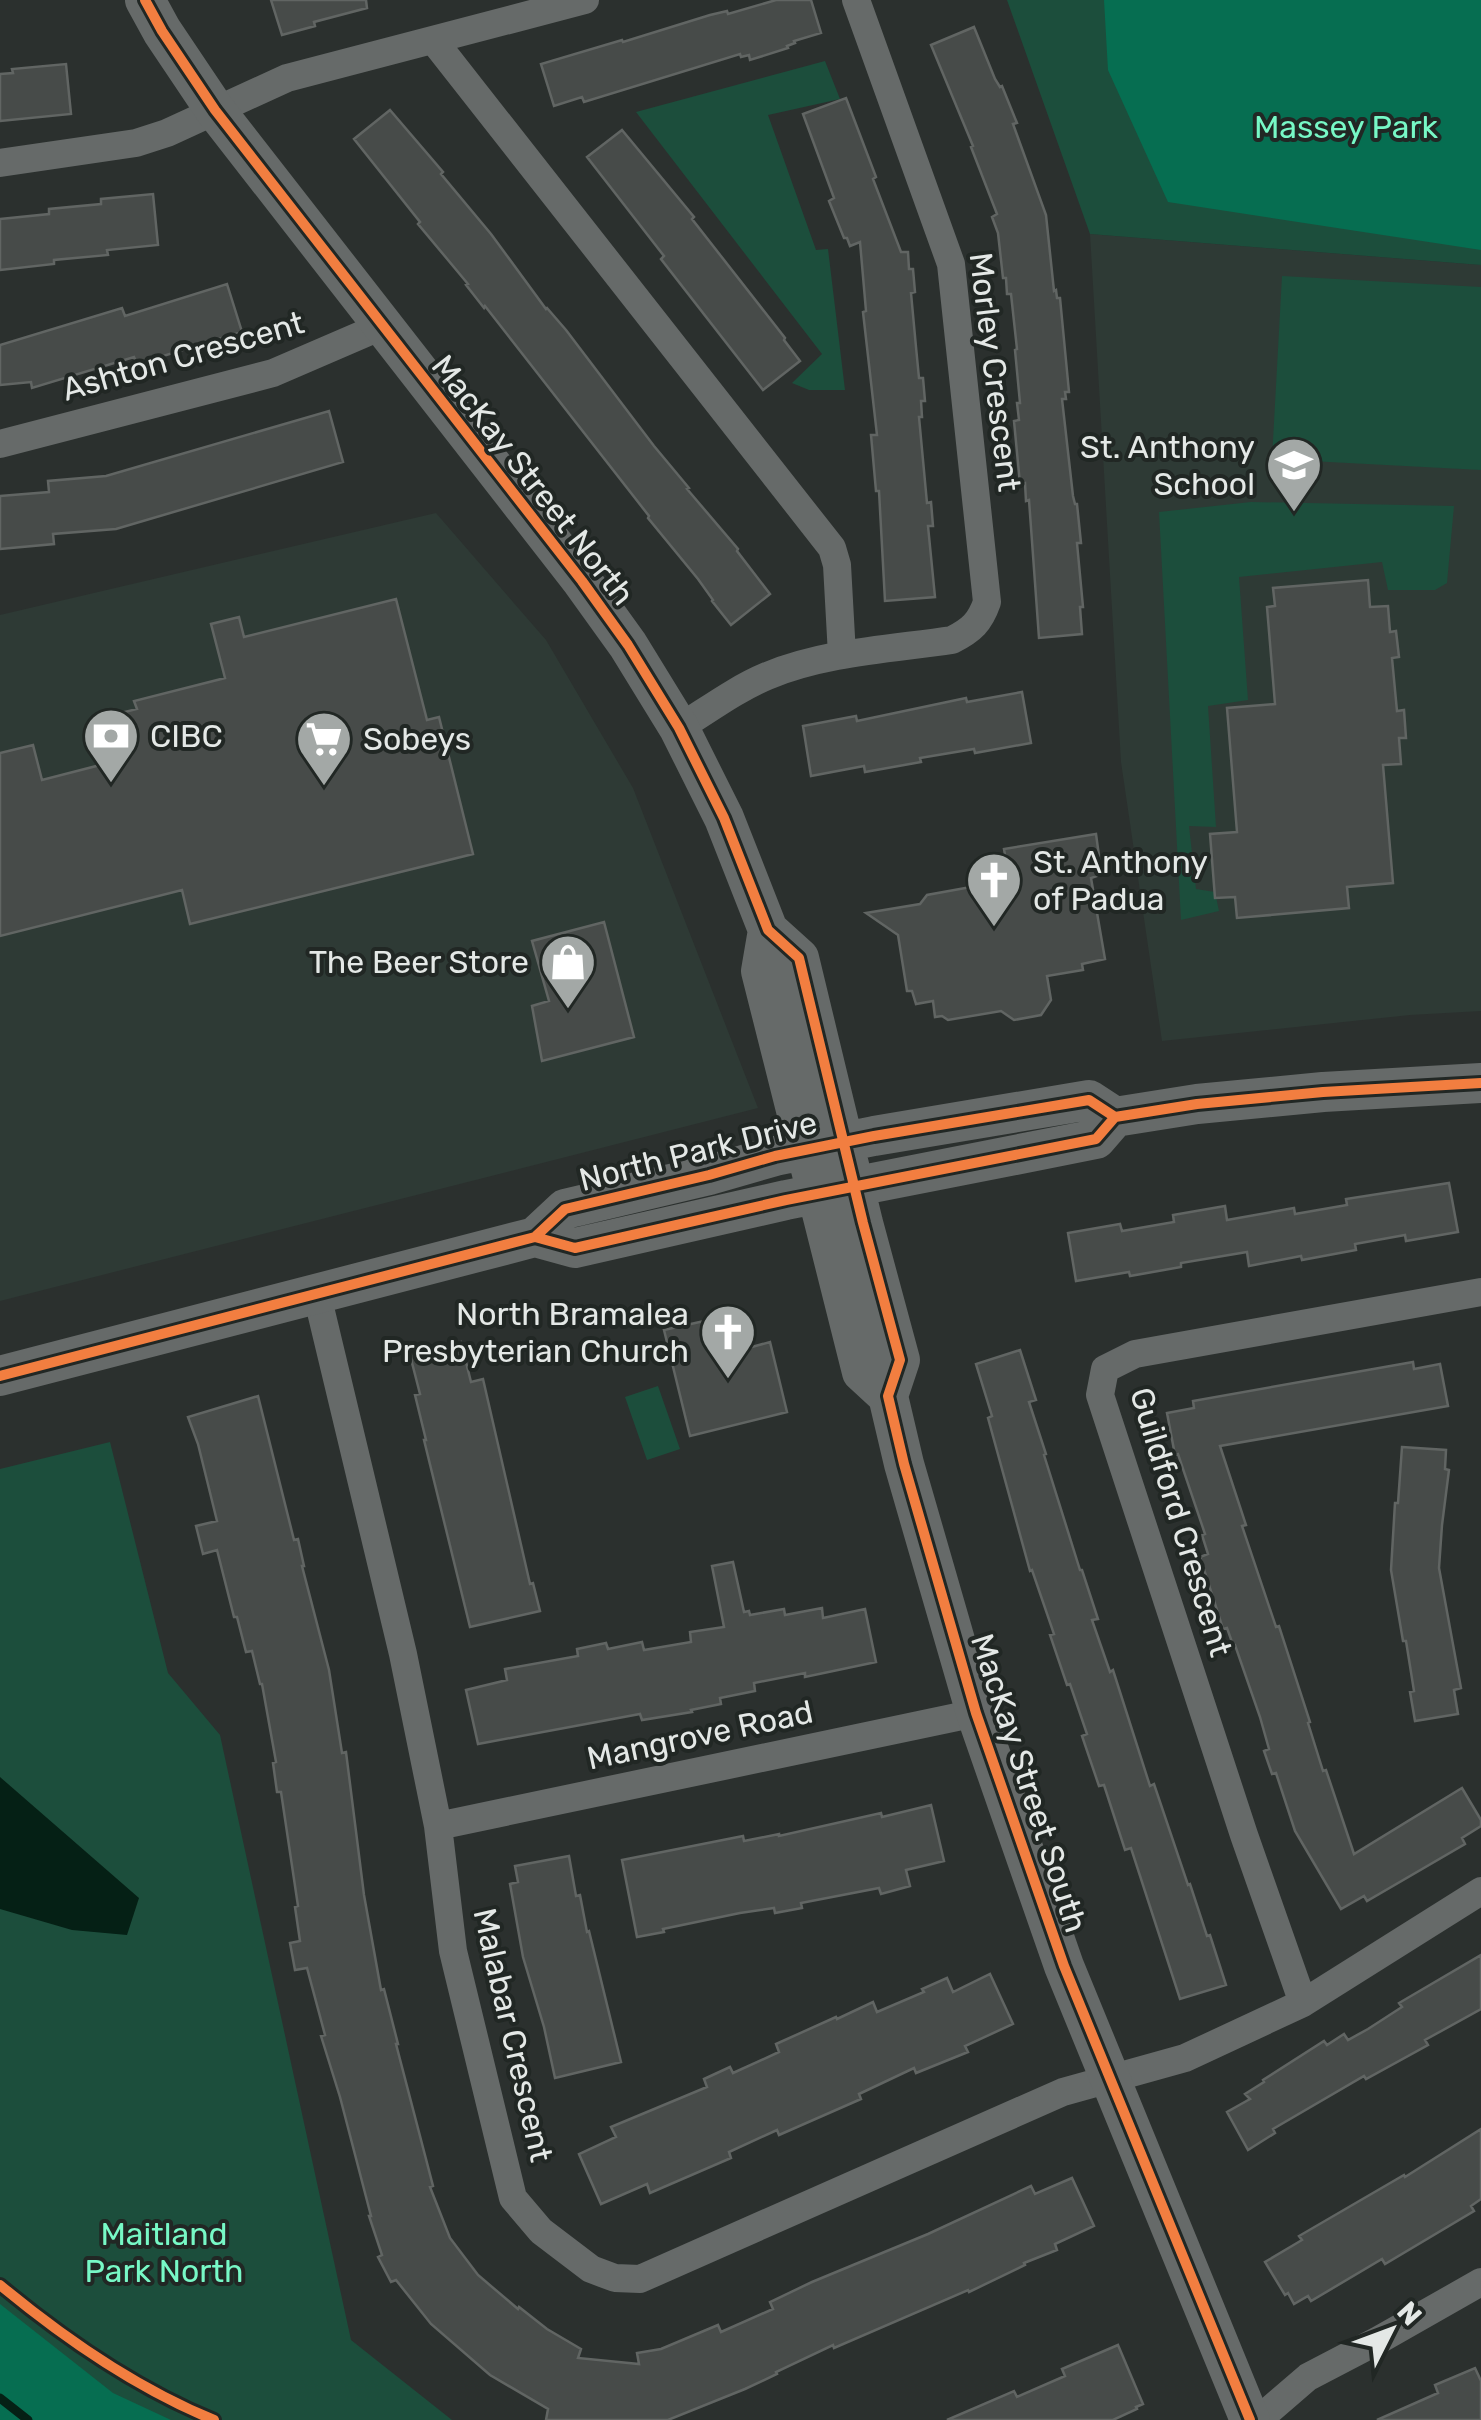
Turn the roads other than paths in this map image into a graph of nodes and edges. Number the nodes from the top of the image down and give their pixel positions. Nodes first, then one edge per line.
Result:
1 (144, 0) edge
2 (585, 0) edge
3 (856, 0) edge
4 (434, 41) junction
5 (215, 110) junction
6 (0, 163) edge
7 (382, 326) junction
8 (0, 444) edge
9 (842, 656) junction
10 (679, 728) junction
11 (768, 930) junction
12 (1481, 1083) edge
13 (1115, 1117) junction
14 (845, 1142) junction
15 (806, 1150) junction
16 (836, 1190) junction
17 (535, 1237) junction
18 (1481, 1292) edge
19 (317, 1294) junction
20 (0, 1376) edge
21 (976, 1713) junction
22 (438, 1826) junction
23 (1481, 1891) edge
24 (1303, 2003) junction
25 (1109, 2078) junction
26 (1481, 2282) edge
27 (1250, 2420) edge
28 (1258, 2420) edge

1 - 5 street, MacKay Street North
2 - 4 street
3 - 9 street, Morley Crescent
4 - 5 street
4 - 9 street
5 - 6 street
5 - 7 street, MacKay Street North
7 - 8 street, Ashton Crescent
7 - 10 street, MacKay Street North
9 - 10 street, Morley Crescent
10 - 11 street, MacKay Street North
11 - 14 street, MacKay Street North
11 - 15 street, MacKay Street North
12 - 13 street, North Park Drive
13 - 14 street, North Park Drive
13 - 16 street, North Park Drive
14 - 15 street, North Park Drive
14 - 16 street, MacKay Street South
15 - 16 street, MacKay Street South
15 - 17 street, North Park Drive
16 - 17 street, North Park Drive
16 - 21 street, MacKay Street South
17 - 19 street, North Park Drive
18 - 24 street, Guildford Crescent
19 - 20 street, North Park Drive
19 - 22 street, Malabar Crescent
21 - 22 street, Mangrove Road
21 - 25 street, MacKay Street South
22 - 25 street, Malabar Crescent
23 - 24 street
24 - 25 street
25 - 27 street, MacKay Street South
26 - 28 street

